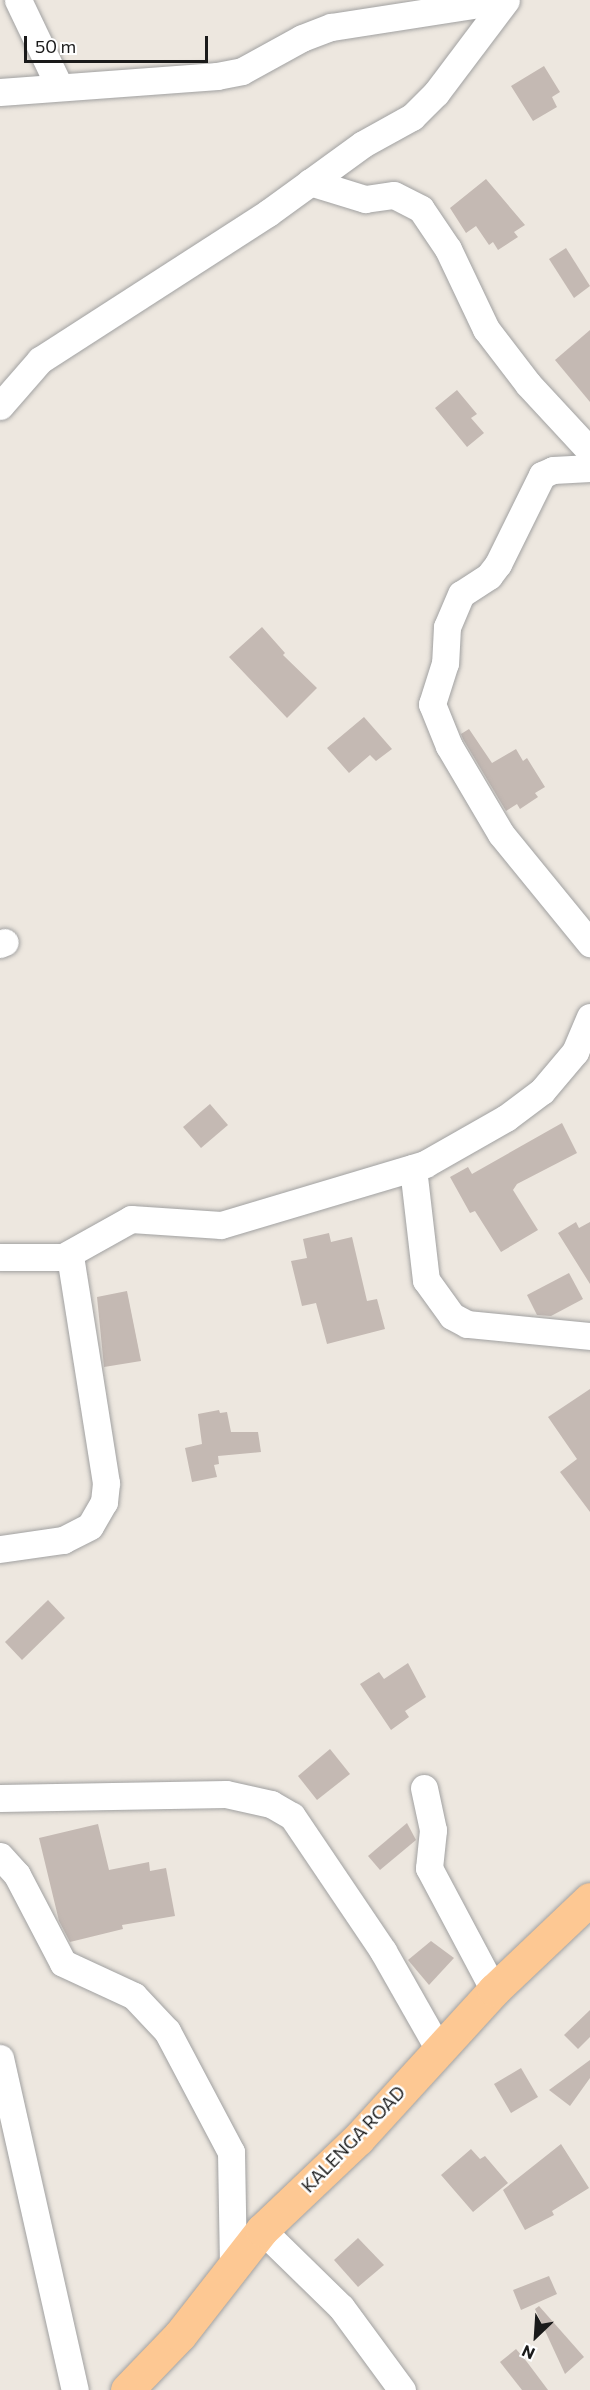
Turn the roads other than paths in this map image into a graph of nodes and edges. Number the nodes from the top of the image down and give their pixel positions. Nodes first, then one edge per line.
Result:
1 (18, 0) edge
2 (506, 0) edge
3 (59, 86) junction
4 (0, 92) edge
5 (309, 182) junction
6 (0, 406) edge
7 (590, 451) edge
8 (590, 468) edge
9 (590, 943) edge
10 (590, 1017) edge
11 (413, 1168) junction
12 (70, 1255) junction
13 (0, 1257) edge
14 (590, 1336) edge
15 (0, 1549) edge
16 (424, 1788) dead end
17 (0, 1798) edge
18 (0, 1856) edge
19 (590, 1899) edge
20 (494, 1990) junction
21 (438, 2048) junction
22 (0, 2058) edge
23 (262, 2230) junction
24 (232, 2271) junction
25 (75, 2390) edge
26 (127, 2390) edge
27 (402, 2390) edge

1 - 3 street
2 - 3 street
2 - 5 street
3 - 4 street
5 - 6 street
5 - 7 street
8 - 9 street
10 - 11 street
11 - 12 street
11 - 14 street
12 - 13 street
12 - 15 street
16 - 20 street
17 - 21 street
18 - 24 street
19 - 20 main road, KALENGA ROAD
20 - 21 main road, KALENGA ROAD
21 - 23 main road, KALENGA ROAD
22 - 25 street
23 - 24 main road, KALENGA ROAD
23 - 27 street
24 - 26 main road, KALENGA ROAD

